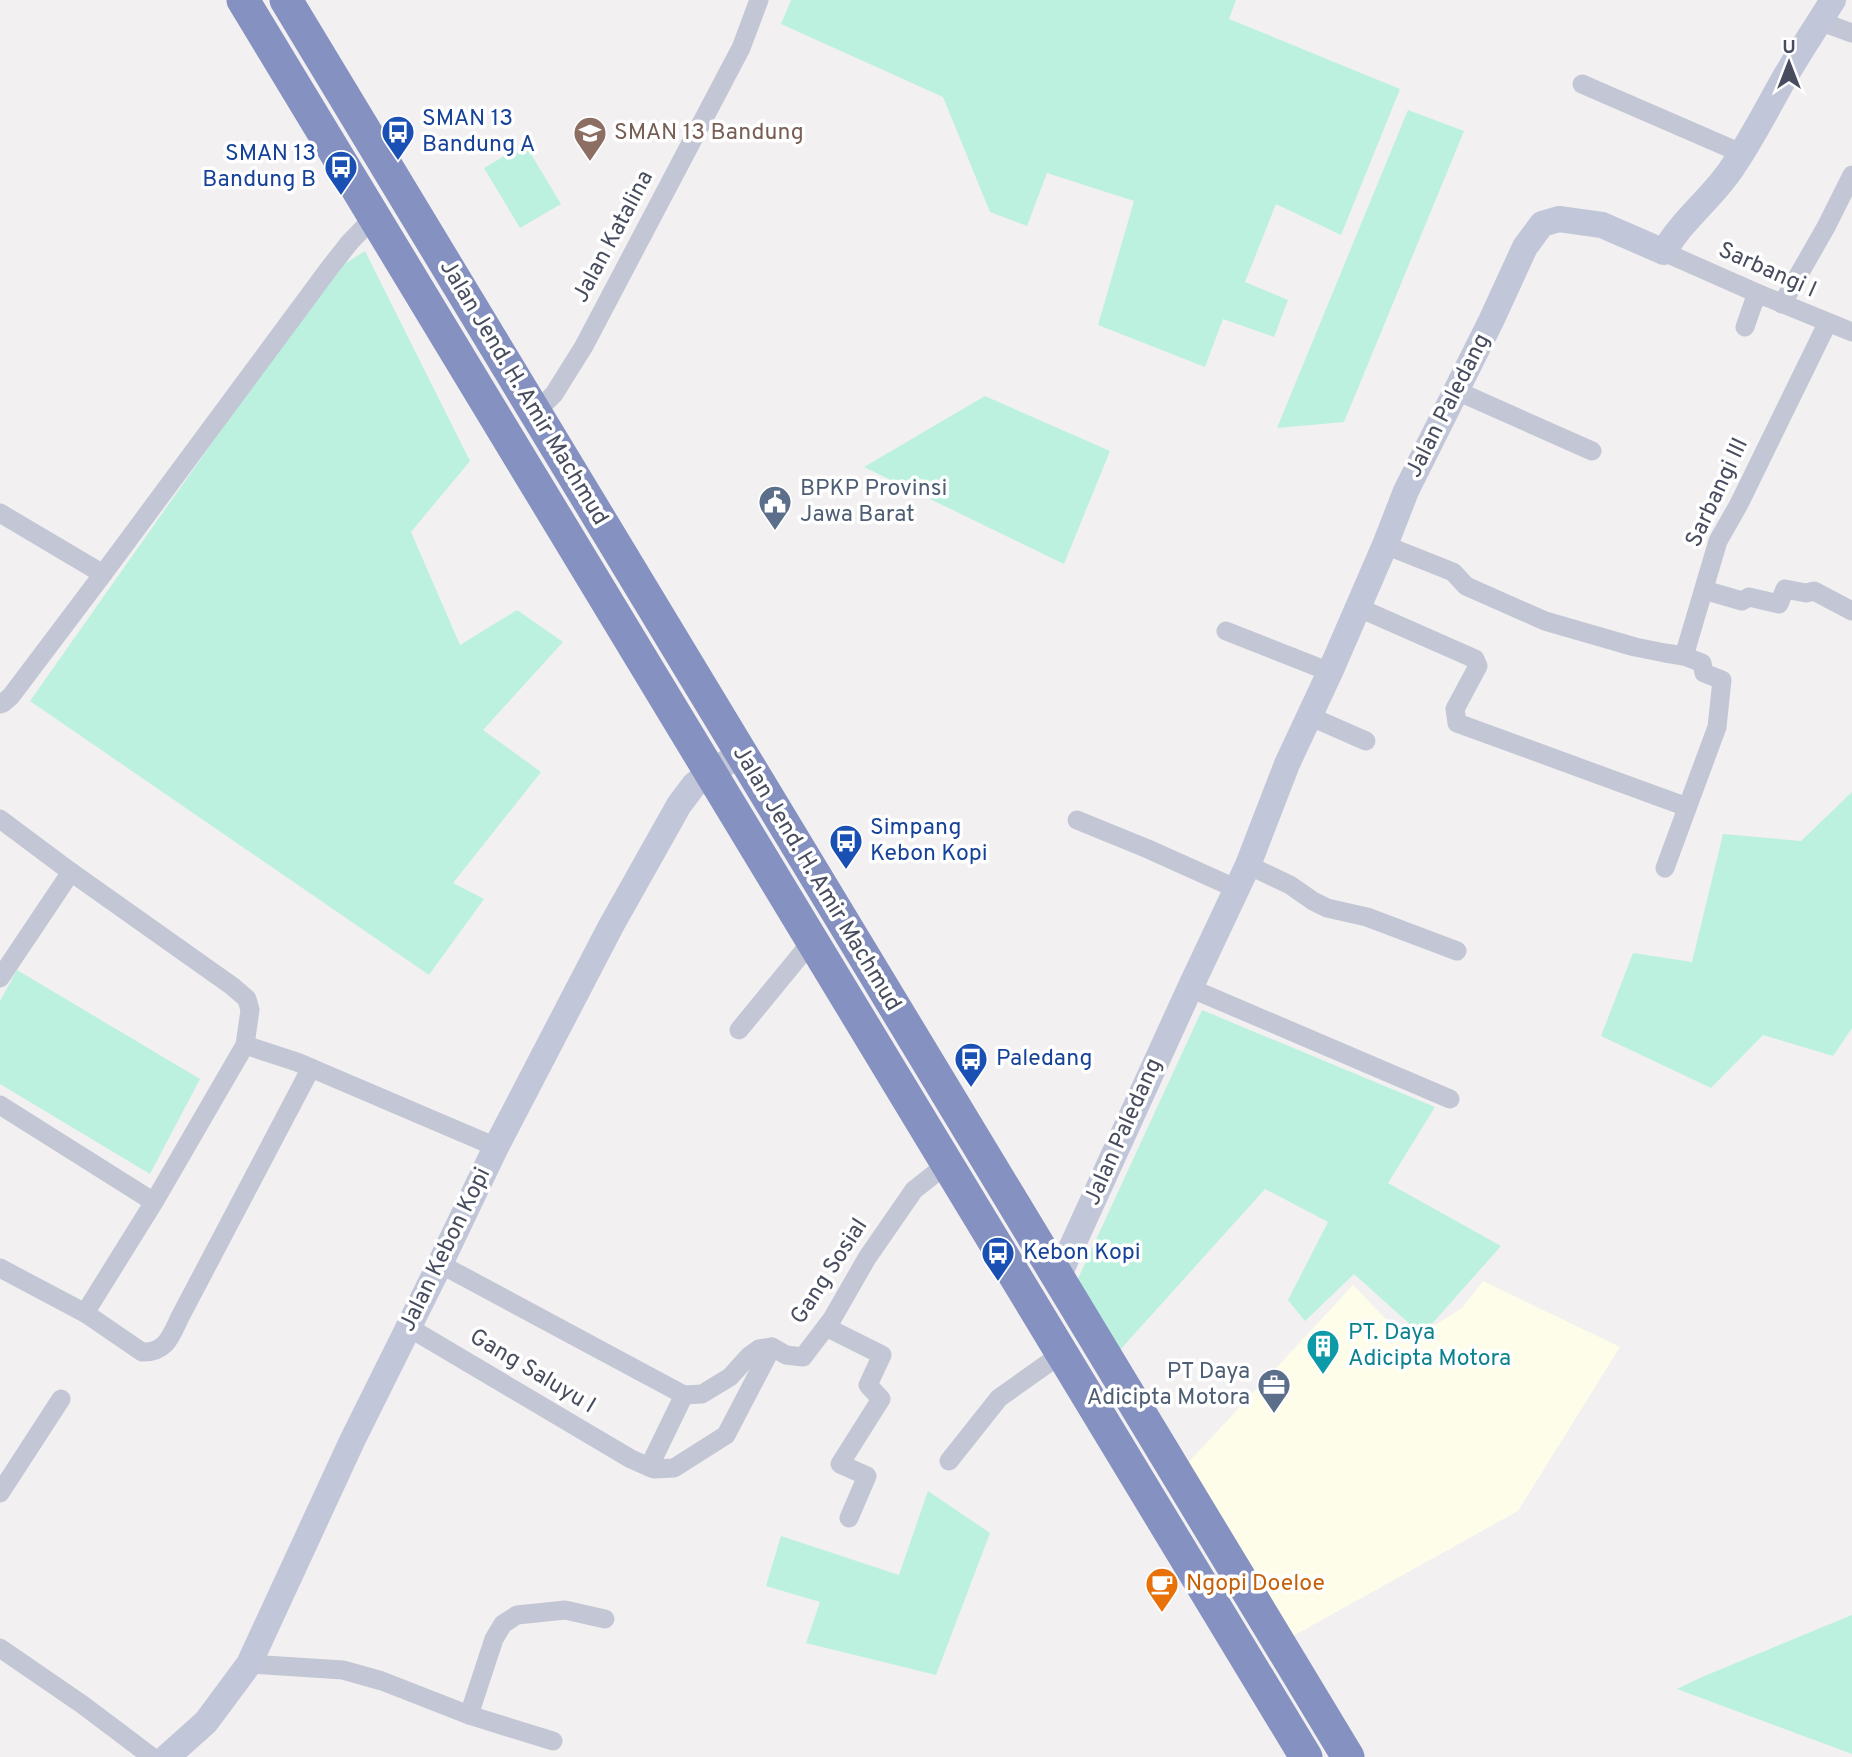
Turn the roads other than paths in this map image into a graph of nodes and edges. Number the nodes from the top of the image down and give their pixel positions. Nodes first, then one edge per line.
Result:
1 (286, 0) edge
2 (759, 0) edge
3 (247, 1) edge
4 (1826, 11) edge
5 (1852, 33) edge
6 (1582, 84) dead end
7 (1741, 153) junction
8 (1852, 175) edge
9 (374, 217) junction
10 (1664, 252) junction
11 (1759, 295) junction
12 (1782, 304) junction
13 (1827, 324) junction
14 (1745, 327) dead end
15 (1852, 332) edge
16 (1457, 391) junction
17 (532, 410) junction
18 (1592, 451) dead end
19 (0, 513) edge
20 (1385, 545) junction
21 (103, 574) junction
22 (1704, 590) junction
23 (1357, 607) junction
24 (1852, 611) edge
25 (1226, 631) dead end
26 (1685, 656) junction
27 (1330, 672) junction
28 (0, 704) edge
29 (1309, 716) junction
30 (1366, 741) dead end
31 (741, 755) junction
32 (711, 771) junction
33 (1688, 807) junction
34 (0, 818) edge
35 (1077, 820) dead end
36 (1248, 865) junction
37 (1665, 868) dead end
38 (71, 872) junction
39 (1237, 889) junction
40 (812, 941) junction
41 (1458, 951) dead end
42 (0, 978) edge
43 (1190, 988) junction
44 (739, 1030) dead end
45 (245, 1045) junction
46 (311, 1068) junction
47 (1450, 1099) dead end
48 (0, 1105) edge
49 (496, 1147) junction
50 (947, 1164) junction
51 (154, 1202) junction
52 (440, 1264) junction
53 (0, 1268) edge
54 (1058, 1277) junction
55 (85, 1313) junction
56 (408, 1327) junction
57 (825, 1327) junction
58 (772, 1347) junction
59 (1063, 1355) junction
60 (684, 1395) junction
61 (61, 1399) dead end
62 (949, 1461) dead end
63 (640, 1463) junction
64 (0, 1493) edge
65 (849, 1518) dead end
66 (605, 1619) dead end
67 (0, 1648) edge
68 (249, 1664) junction
69 (469, 1715) junction
70 (553, 1741) dead end
71 (152, 1757) edge
72 (167, 1757) edge
73 (1306, 1757) edge
74 (1348, 1757) edge

1 - 17 highway, Jalan Jend. H. Amir Machmud
2 - 17 street, Jalan Katalina
3 - 9 highway, Jalan Jend. H. Amir Machmud
4 - 5 street
4 - 7 street
6 - 7 street
7 - 10 street
8 - 12 street
9 - 21 street
9 - 32 highway, Jalan Jend. H. Amir Machmud
10 - 11 street, Sarbangi I
10 - 16 street, Jalan Paledang
11 - 12 street, Sarbangi I
11 - 14 street
12 - 13 street, Sarbangi I
13 - 15 street, Sarbangi I
13 - 22 street, Sarbangi III
16 - 18 street
16 - 20 street, Jalan Paledang
17 - 31 highway, Jalan Jend. H. Amir Machmud
19 - 21 street
20 - 23 street, Jalan Paledang
20 - 26 street
21 - 28 street
22 - 24 street
22 - 26 street, Sarbangi III
23 - 27 street, Jalan Paledang
23 - 33 street
25 - 27 street
26 - 33 street
27 - 29 street, Jalan Paledang
29 - 30 street
29 - 36 street, Jalan Paledang
31 - 32 street, Jalan Kebon Kopi
31 - 54 highway, Jalan Jend. H. Amir Machmud
32 - 40 highway, Jalan Jend. H. Amir Machmud
32 - 49 street, Jalan Kebon Kopi
33 - 37 street
34 - 38 street
35 - 39 street
36 - 39 street, Jalan Paledang
36 - 41 street
38 - 42 street
38 - 45 street
39 - 43 street, Jalan Paledang
40 - 44 street
40 - 50 highway, Jalan Jend. H. Amir Machmud
43 - 47 street
43 - 54 street, Jalan Paledang
45 - 46 street
45 - 51 street
46 - 49 street
46 - 55 street
48 - 51 street
49 - 52 street, Jalan Kebon Kopi
50 - 57 street, Gang Sosial
50 - 59 highway, Jalan Jend. H. Amir Machmud
51 - 55 street
52 - 56 street, Jalan Kebon Kopi
52 - 60 street
53 - 55 street
54 - 74 highway, Jalan Jend. H. Amir Machmud
56 - 63 street, Gang Saluyu I
56 - 68 street, Jalan Kebon Kopi
57 - 58 street, Gang Sosial
57 - 65 street
58 - 60 street
58 - 63 street, Gang Sosial
59 - 62 street
59 - 73 highway, Jalan Jend. H. Amir Machmud
60 - 63 street
61 - 64 street
66 - 69 street
67 - 71 street
68 - 69 street
68 - 72 street, Jalan Kebon Kopi
69 - 70 street

